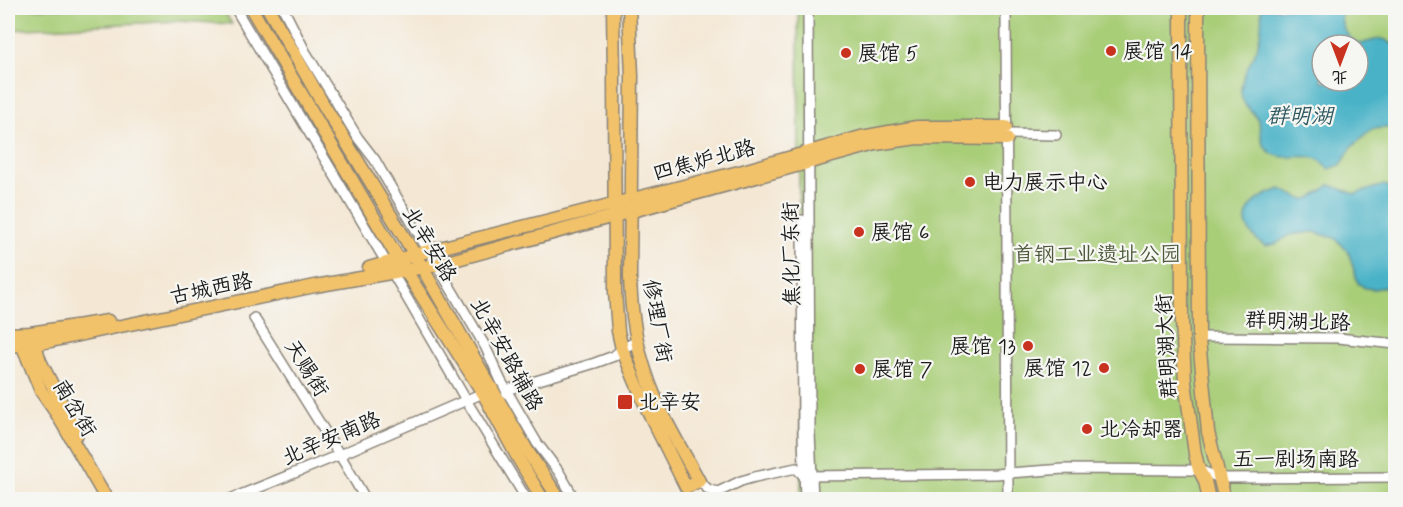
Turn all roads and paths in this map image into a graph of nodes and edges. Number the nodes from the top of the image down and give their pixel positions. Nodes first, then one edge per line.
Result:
1 (235, 8) edge
2 (251, 8) edge
3 (268, 8) edge
4 (283, 8) edge
5 (613, 8) edge
6 (629, 8) edge
7 (803, 8) edge
8 (808, 8) edge
9 (1006, 8) edge
10 (1181, 8) edge
11 (1198, 8) edge
12 (305, 51) junction
13 (320, 99) junction
14 (299, 103) junction
15 (323, 131) junction
16 (1007, 133) junction
17 (1056, 135) dead end
18 (805, 158) junction
19 (331, 168) junction
20 (630, 206) junction
21 (614, 210) junction
22 (428, 251) junction
23 (415, 255) junction
24 (436, 265) junction
25 (396, 266) junction
26 (422, 267) junction
27 (254, 318) dead end
28 (1199, 337) junction
29 (23, 338) edge
30 (637, 341) junction
31 (1395, 344) edge
32 (8, 346) edge
33 (622, 349) junction
34 (506, 390) junction
35 (483, 393) junction
36 (466, 400) junction
37 (515, 429) junction
38 (339, 455) junction
39 (1199, 470) junction
40 (1008, 473) junction
41 (808, 476) junction
42 (1395, 477) edge
43 (1220, 478) junction
44 (699, 481) junction
45 (106, 500) edge
46 (116, 500) edge
47 (228, 500) edge
48 (366, 500) edge
49 (527, 500) edge
50 (543, 500) edge
51 (560, 500) edge
52 (575, 500) edge
53 (805, 500) edge
54 (813, 500) edge
55 (1008, 500) edge
56 (1209, 500) edge
57 (1225, 500) edge

1 - 14 street
2 - 14 main road, 北辛安路
3 - 13 main road, 北辛安路
4 - 12 street, 北辛安路辅路
5 - 21 main road, 修理厂街
6 - 20 main road, 修理厂街
7 - 18 street, 焦化厂东街
8 - 18 street, 焦化厂东街
9 - 16 street
10 - 39 main road, 群明湖大街
11 - 28 main road, 群明湖大街
12 - 13 street
12 - 22 street, 北辛安路辅路
13 - 23 main road, 北辛安路
14 - 15 main road, 北辛安路
14 - 19 street
15 - 19 street
15 - 25 main road, 北辛安路
16 - 17 street
16 - 18 main road, 四焦炉北路
16 - 40 street
18 - 20 main road, 四焦炉北路
18 - 41 street, 焦化厂东街
19 - 25 street
20 - 21 main road, 四焦炉北路
20 - 30 main road, 修理厂街
21 - 22 main road, 四焦炉北路
21 - 24 main road, 四焦炉北路
21 - 33 main road, 修理厂街
22 - 23 main road, 四焦炉北路
22 - 24 street, 北辛安路辅路
23 - 25 main road, 古城西路
23 - 26 main road, 北辛安路
24 - 26 main road, 四焦炉北路
24 - 34 street, 北辛安路辅路
25 - 26 main road, 古城西路
25 - 29 main road, 古城西路
25 - 35 main road, 北辛安路
25 - 36 street
26 - 37 main road, 北辛安路
27 - 38 street, 天赐街
28 - 31 street, 群明湖北路
28 - 43 main road, 群明湖大街
29 - 32 main road, 古城西路
29 - 45 main road, 南岔街
29 - 46 main road, 南岔街
30 - 33 street
30 - 44 main road, 修理厂街
33 - 34 street
33 - 44 main road, 修理厂街
34 - 37 street
34 - 52 street, 北辛安路辅路
35 - 36 street, 北辛安南路
35 - 50 main road, 北辛安路
36 - 38 street, 北辛安南路
36 - 49 street
37 - 51 main road, 北辛安路
38 - 47 street, 北辛安南路
38 - 48 street, 天赐街
39 - 40 street
39 - 43 street, 五一剧场南路
39 - 56 main road, 群明湖大街
40 - 41 street
40 - 55 street
41 - 44 street
41 - 53 street, 焦化厂东街
41 - 54 street, 焦化厂东街
42 - 43 street, 五一剧场南路
43 - 57 main road, 群明湖大街

